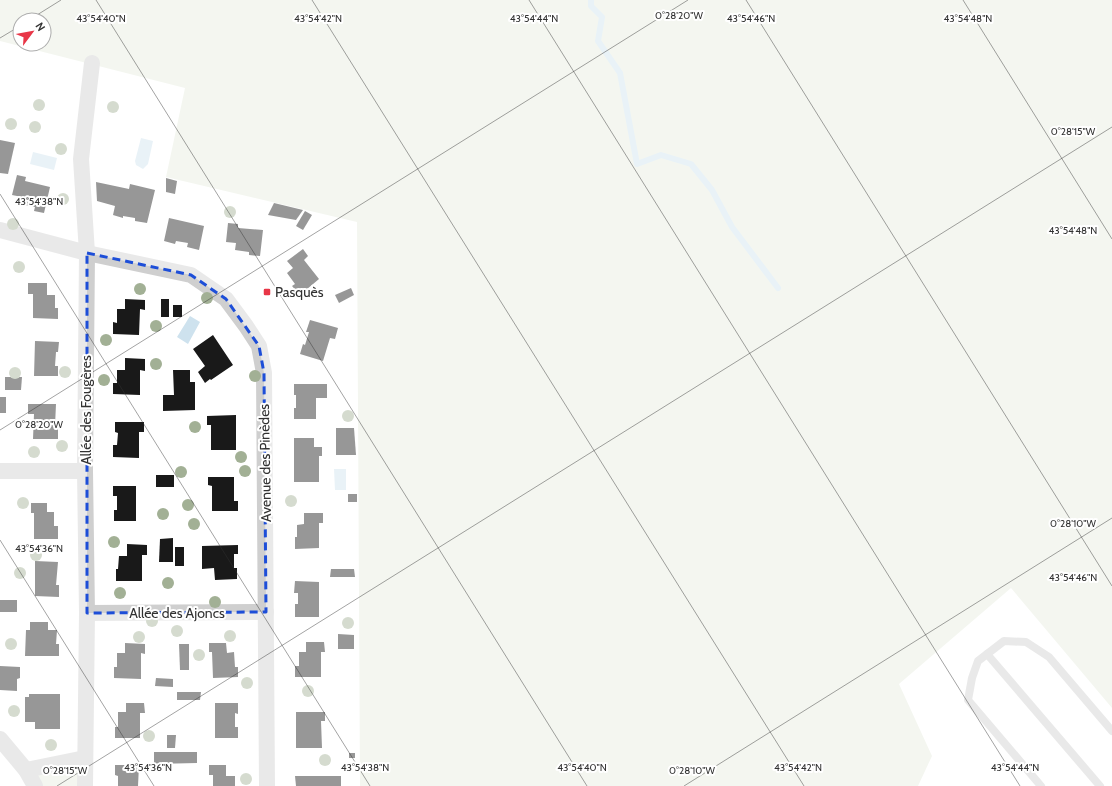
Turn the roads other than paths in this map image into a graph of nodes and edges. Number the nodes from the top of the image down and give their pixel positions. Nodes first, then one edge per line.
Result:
1 (92, 63) dead end
2 (0, 230) edge
3 (87, 253) junction
4 (85, 471) junction
5 (0, 472) edge
6 (266, 612) junction
7 (87, 613) junction
8 (987, 654) junction
9 (1112, 731) edge
10 (0, 739) edge
11 (85, 758) junction
12 (26, 770) junction
13 (35, 786) edge
14 (84, 786) edge
15 (267, 786) edge
16 (1041, 786) edge
17 (1100, 786) edge

1 - 3 street, Allée des Fougères
2 - 3 street, Avenue des Pinèdes
3 - 4 street, Allée des Fougères
3 - 6 street, Avenue des Pinèdes
4 - 5 street
4 - 7 street, Allée des Fougères
6 - 7 street, Allée des Ajoncs
6 - 15 street, Avenue des Pinèdes
7 - 11 street, Allée des Fougères
8 - 9 lane
8 - 16 lane
8 - 17 lane
10 - 12 street
11 - 12 street
11 - 14 street, Allée des Fougères
12 - 13 street

